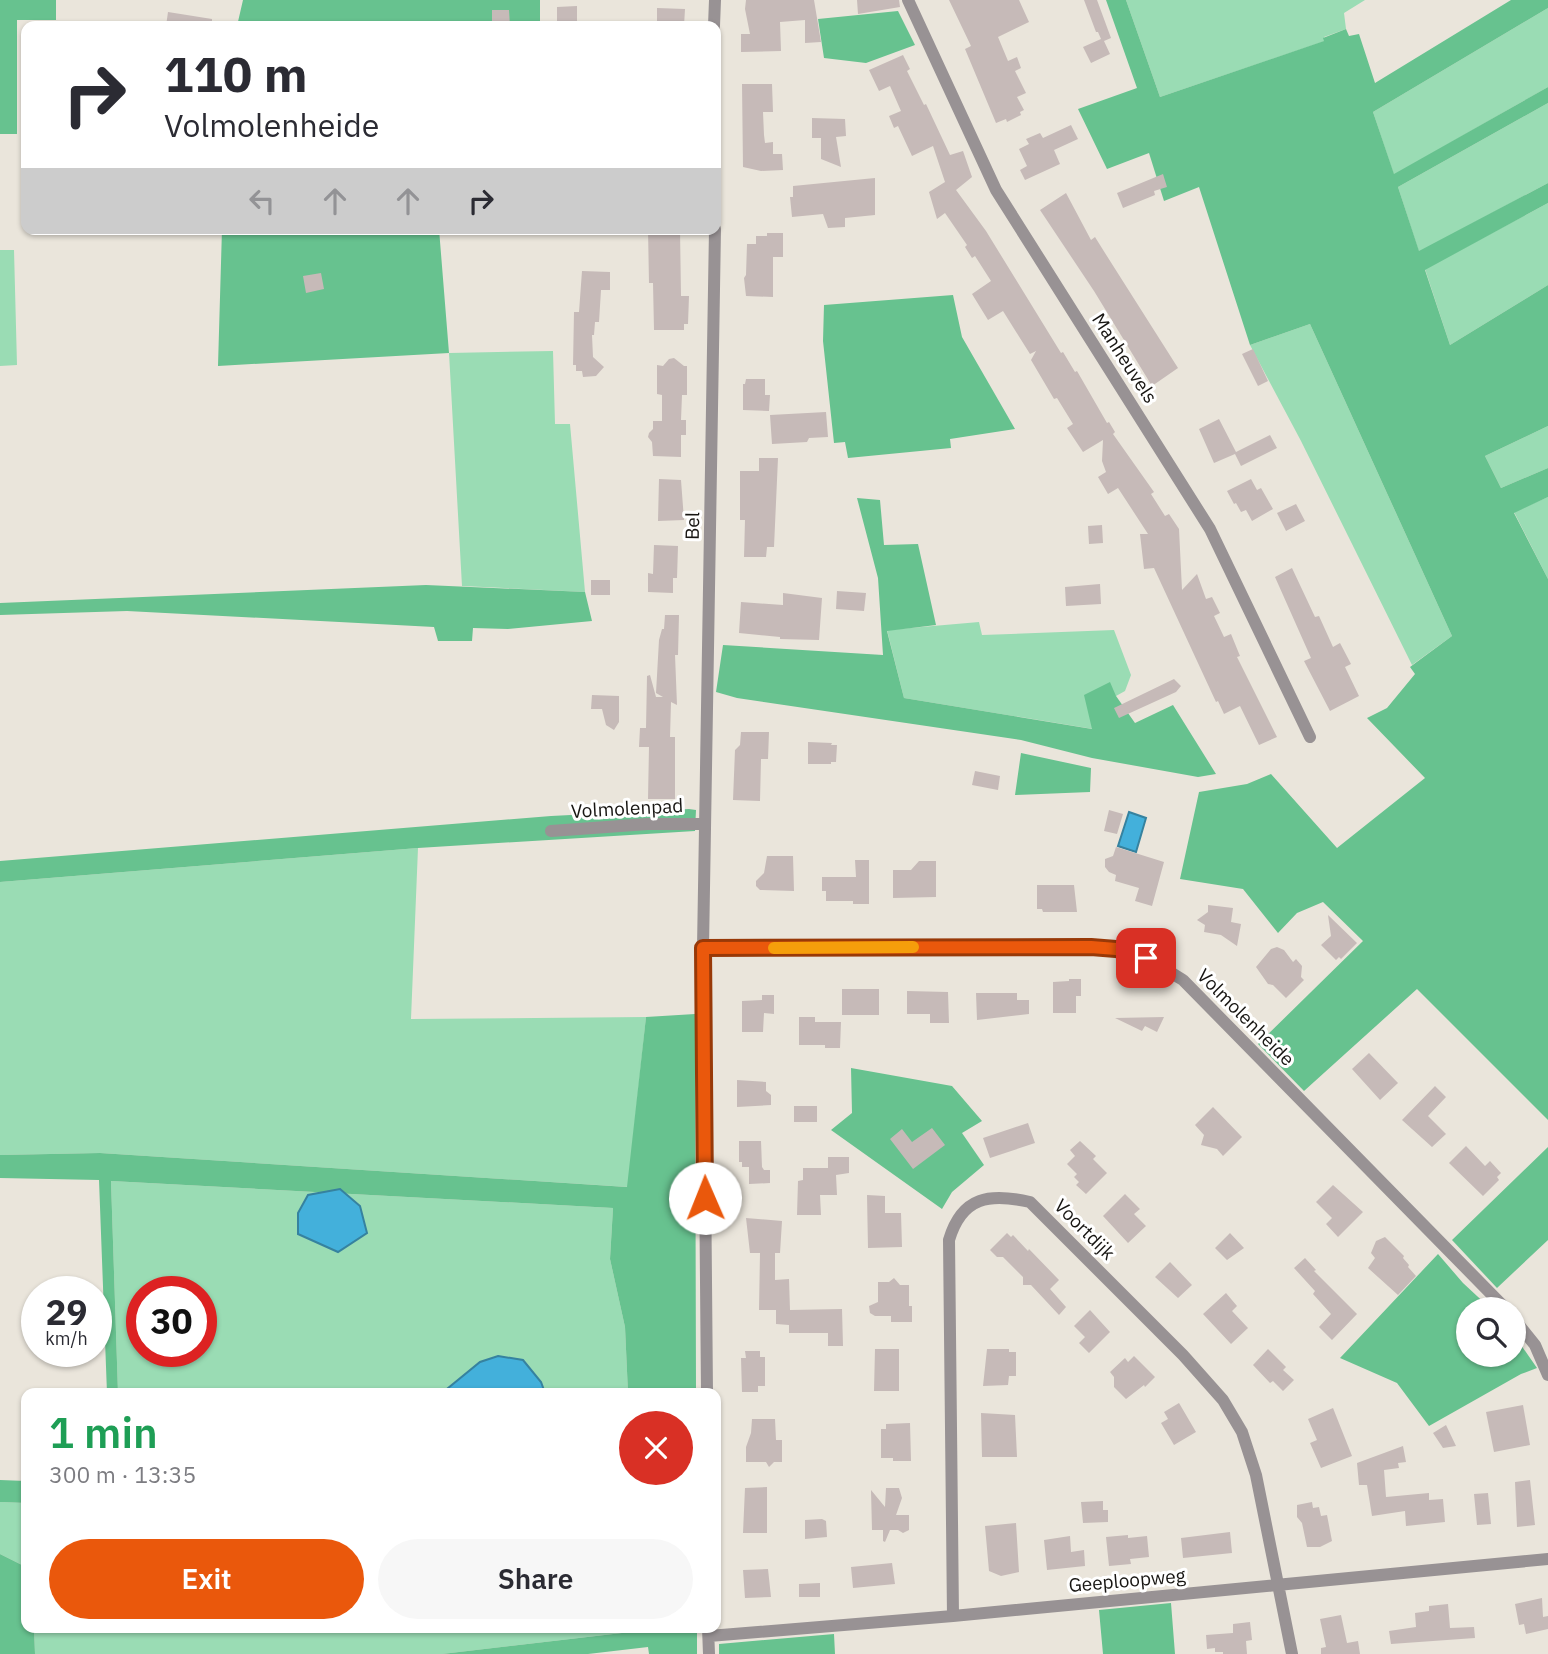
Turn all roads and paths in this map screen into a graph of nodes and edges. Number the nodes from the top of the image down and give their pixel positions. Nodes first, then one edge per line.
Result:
1 (715, 0) edge
2 (908, 0) edge
3 (715, 21) edge
4 (715, 235) edge
5 (1310, 737) dead end
6 (705, 824) junction
7 (551, 831) dead end
8 (703, 948) junction
9 (1494, 1297) edge
10 (1526, 1334) edge
11 (1548, 1375) edge
12 (707, 1388) edge
13 (1548, 1559) edge
14 (1278, 1584) junction
15 (953, 1616) junction
16 (721, 1631) edge
17 (708, 1633) edge
18 (709, 1654) edge
19 (1292, 1654) edge

1 - 3 street
2 - 5 street, Manheuvels
4 - 6 street, Bel
6 - 7 street, Volmolenpad
6 - 8 street, Bel
8 - 9 street, Volmolenheide
8 - 12 street, Bel
10 - 11 street
13 - 14 street, Geeploopweg
14 - 15 street, Geeploopweg
14 - 15 street, Voortdijk
14 - 19 street, Voortdijk
15 - 16 street, Geeploopweg
17 - 18 street

